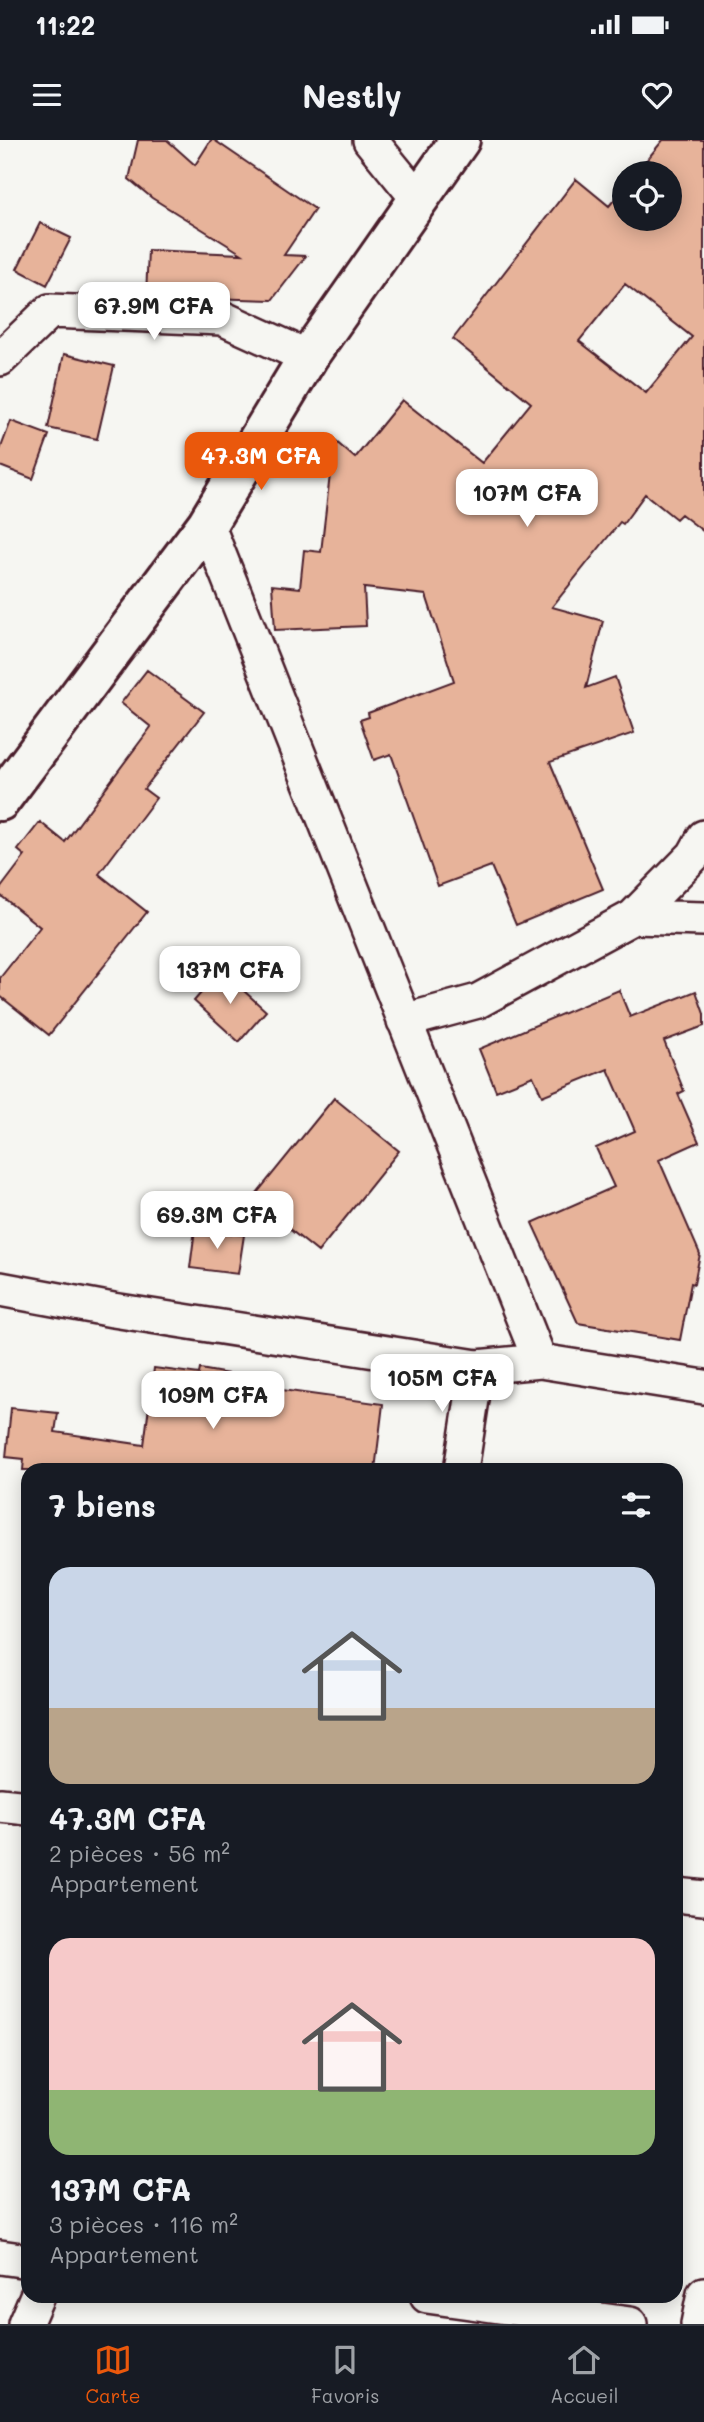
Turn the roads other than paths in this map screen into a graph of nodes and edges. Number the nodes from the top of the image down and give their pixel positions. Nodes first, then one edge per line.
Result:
1 (370, 140) edge
2 (460, 140) edge
3 (419, 200) junction
4 (308, 357) junction
5 (0, 359) edge
6 (207, 524) junction
7 (0, 801) edge
8 (704, 837) edge
9 (633, 917) junction
10 (704, 919) edge
11 (404, 1021) junction
12 (0, 1289) edge
13 (540, 1361) junction
14 (477, 1367) junction
15 (704, 1387) edge
16 (461, 1463) edge
17 (0, 1805) edge
18 (21, 1807) edge
19 (683, 1896) edge
20 (704, 1898) edge
21 (0, 2257) edge
22 (21, 2259) edge
23 (704, 2294) edge
24 (34, 2303) edge
25 (478, 2303) edge
26 (25, 2324) edge
27 (630, 2324) edge
28 (698, 2324) edge

1 - 3 street
2 - 3 street
3 - 4 street
4 - 5 street
4 - 6 street
6 - 7 street
6 - 11 street
8 - 9 street
9 - 10 street
9 - 11 street
11 - 13 street
12 - 14 street
13 - 14 street
13 - 15 street
14 - 16 street
17 - 18 street
19 - 20 street
21 - 22 street
23 - 28 street
24 - 26 street
25 - 27 street

